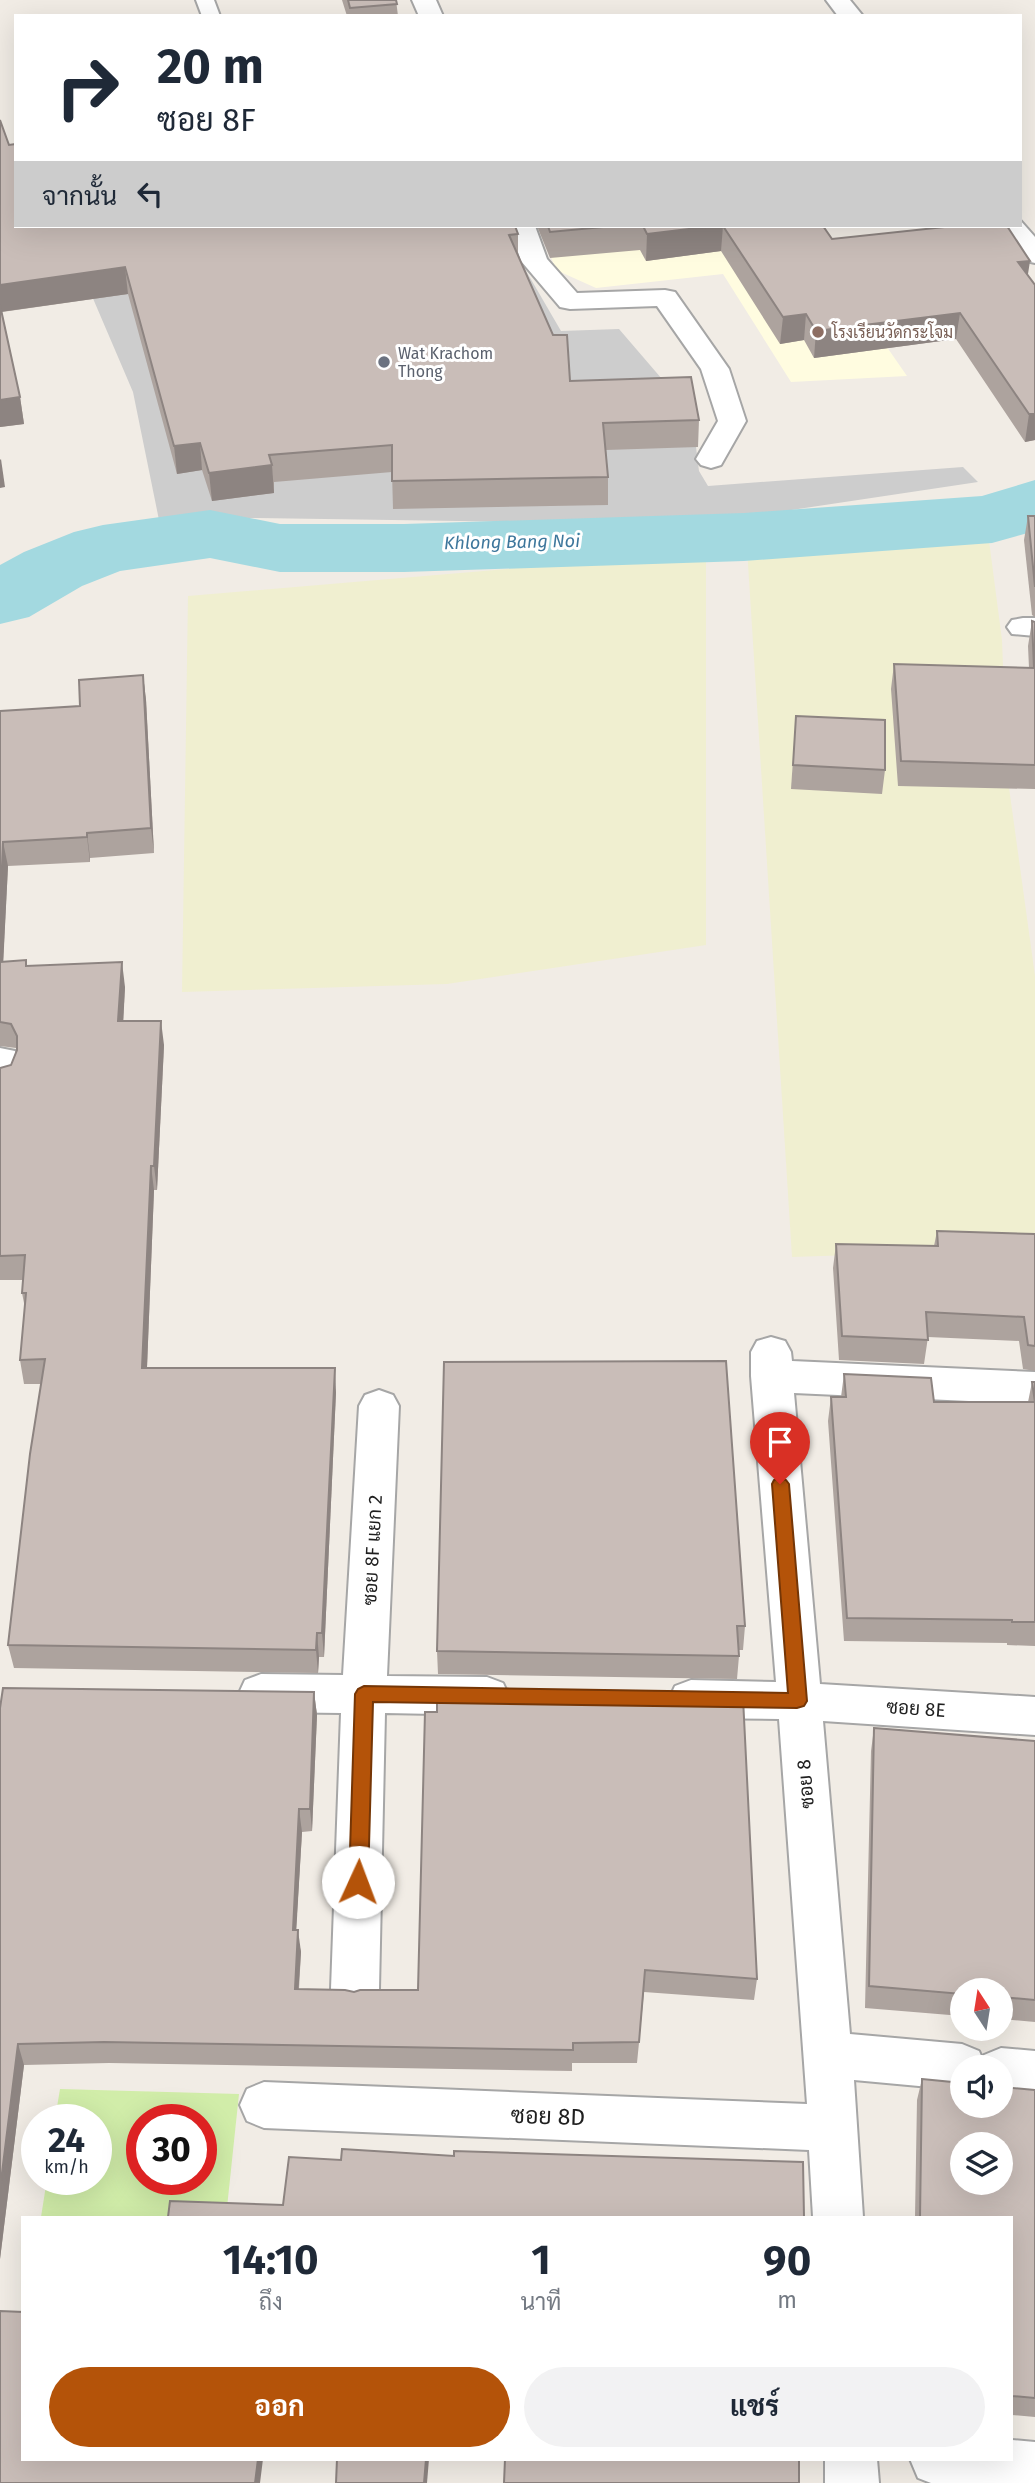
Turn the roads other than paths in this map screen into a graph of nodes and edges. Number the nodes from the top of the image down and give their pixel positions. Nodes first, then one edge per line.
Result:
1 (838, 0) edge
2 (849, 14) edge
3 (523, 228) edge
4 (1015, 228) edge
5 (1035, 255) edge
6 (711, 459) dead end
7 (1035, 1388) edge
8 (379, 1406) dead end
9 (216, 1692) edge
10 (364, 1694) junction
11 (532, 1697) edge
12 (658, 1699) edge
13 (797, 1701) junction
14 (1035, 1716) edge
15 (355, 1989) edge
16 (828, 2055) junction
17 (950, 2066) edge
18 (1013, 2072) edge
19 (1035, 2074) edge
20 (264, 2105) dead end
21 (833, 2128) junction
22 (838, 2216) edge
23 (851, 2461) edge
24 (957, 2461) edge
25 (1035, 2469) edge
26 (852, 2483) edge

1 - 2 street
3 - 6 street
4 - 5 street
7 - 13 street, ซอย 8
8 - 10 street, ซอย 8F แยก 2
9 - 10 street
10 - 11 street
10 - 15 street, ซอย 8F แยก 2
12 - 13 street, ซอย 8E
13 - 14 street, ซอย 8E
13 - 16 street, ซอย 8
16 - 17 street
16 - 21 street, ซอย 8
18 - 19 street
20 - 21 street, ซอย 8D
21 - 22 street, ซอย 8
23 - 26 street
24 - 25 street

